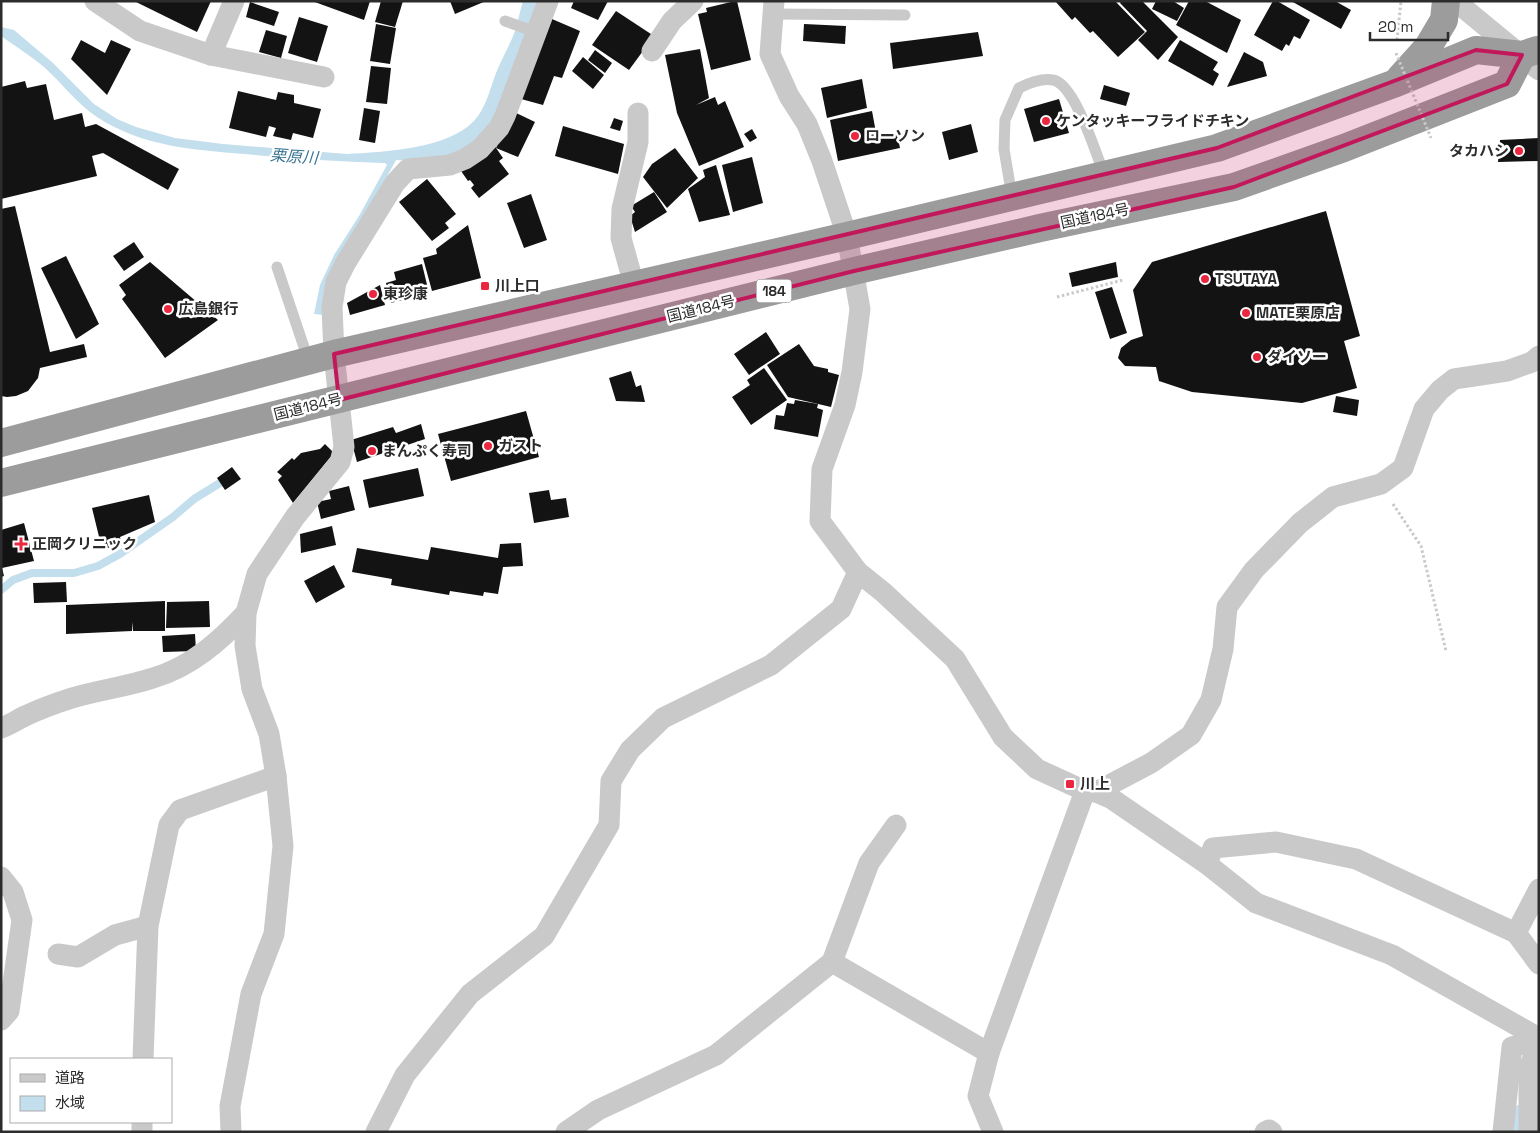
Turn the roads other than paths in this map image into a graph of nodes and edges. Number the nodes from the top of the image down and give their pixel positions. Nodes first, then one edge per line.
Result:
1 (95, 1) edge
2 (234, 1) edge
3 (548, 1) edge
4 (693, 1) edge
5 (1446, 1) edge
6 (1455, 1) edge
7 (773, 8) edge
8 (905, 15) dead end
9 (510, 23) dead end
10 (534, 31) junction
11 (652, 51) dead end
12 (211, 55) junction
13 (1533, 58) edge
14 (324, 77) dead end
15 (1396, 83) junction
16 (638, 113) dead end
17 (1104, 174) junction
18 (1012, 197) junction
19 (847, 236) junction
20 (277, 267) dead end
21 (854, 271) junction
22 (634, 286) junction
23 (1539, 356) edge
24 (321, 358) junction
25 (339, 400) junction
26 (1, 443) edge
27 (1, 483) edge
28 (858, 572) junction
29 (246, 613) junction
30 (2, 732) edge
31 (276, 776) junction
32 (1090, 791) junction
33 (896, 824) dead end
34 (1207, 864) junction
35 (1, 877) edge
36 (1539, 889) edge
37 (148, 926) junction
38 (1516, 933) junction
39 (58, 954) dead end
40 (832, 962) junction
41 (1539, 964) edge
42 (1, 1020) edge
43 (1507, 1020) junction
44 (1539, 1039) edge
45 (1539, 1044) edge
46 (1512, 1047) junction
47 (989, 1053) junction
48 (143, 1058) edge
49 (231, 1132) edge
50 (376, 1132) edge
51 (566, 1132) edge
52 (993, 1132) edge
53 (1265, 1132) edge
54 (1272, 1132) edge
55 (1503, 1132) edge
56 (1529, 1132) edge

1 - 12 street
2 - 12 street
3 - 10 street
4 - 11 street
5 - 15 highway
6 - 13 street
7 - 8 lane
7 - 19 street
9 - 10 lane
10 - 24 street
12 - 14 street
13 - 15 highway, 184
13 - 21 highway, 国道184号 / 184
15 - 17 highway, 184
16 - 22 street
17 - 18 highway, 184
17 - 18 lane
18 - 19 highway, 184
19 - 21 street
19 - 22 highway, 184
20 - 24 lane
21 - 25 highway, 国道184号 / 184
21 - 28 street
22 - 24 highway, 184
23 - 32 street
24 - 25 street
24 - 26 highway, 184
25 - 27 highway, 国道184号 / 184
25 - 29 street
28 - 32 street
28 - 50 street
29 - 30 street
29 - 31 street
31 - 37 street
31 - 49 street
32 - 34 street
32 - 47 street
33 - 40 street
34 - 38 street
34 - 43 street
35 - 42 street
36 - 38 street
37 - 39 street
37 - 48 street
38 - 41 street
40 - 47 street
40 - 51 street
43 - 44 street
43 - 46 street
44 - 46 street
45 - 56 street
46 - 55 street
47 - 52 street
53 - 54 street

